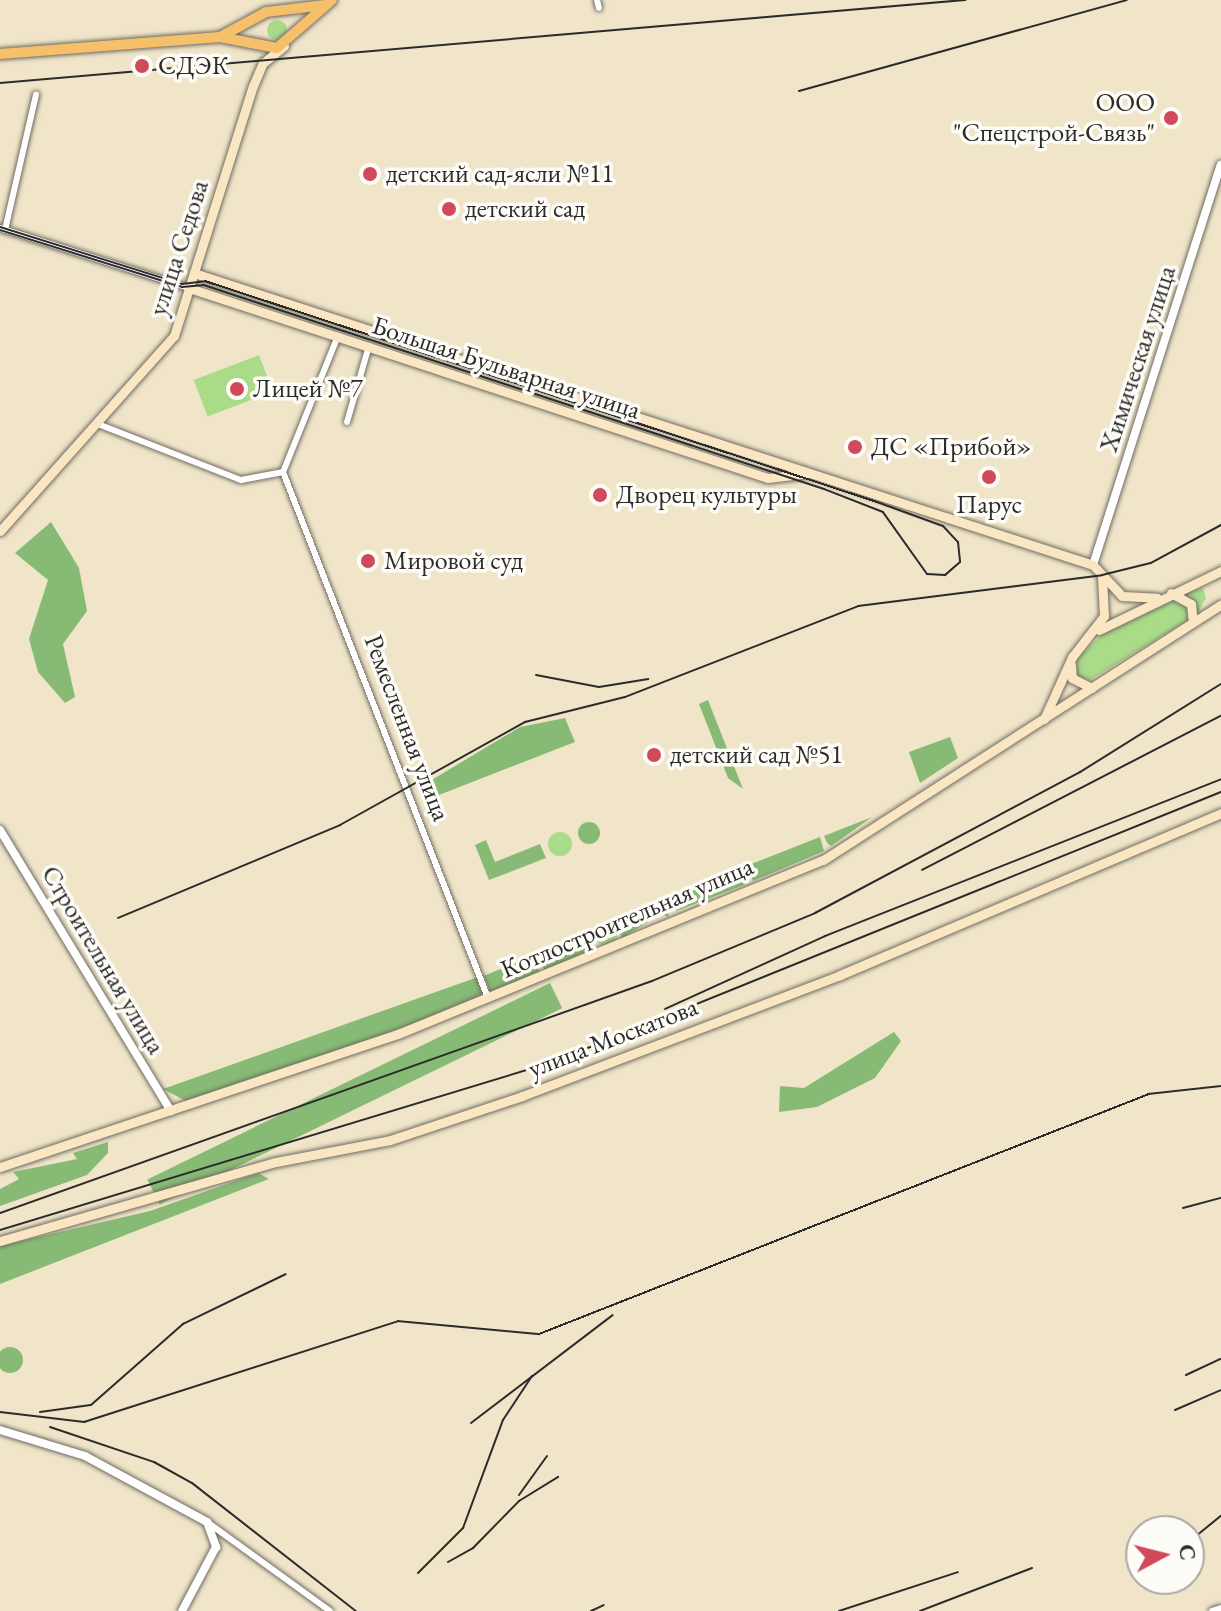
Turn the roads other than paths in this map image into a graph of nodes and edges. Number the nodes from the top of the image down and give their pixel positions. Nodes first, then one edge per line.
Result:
1 (327, 2) edge
2 (271, 11) junction
3 (220, 37) junction
4 (260, 40) junction
5 (286, 44) junction
6 (0, 54) edge
7 (263, 63) junction
8 (36, 95) dead end
9 (1221, 165) edge
10 (2, 229) edge
11 (194, 273) junction
12 (189, 288) junction
13 (338, 336) junction
14 (369, 346) junction
15 (347, 422) dead end
16 (98, 424) junction
17 (283, 472) junction
18 (811, 473) junction
19 (0, 531) edge
20 (1093, 565) junction
21 (1221, 571) edge
22 (1102, 575) junction
23 (1171, 593) junction
24 (1157, 598) junction
25 (1221, 604) edge
26 (1193, 622) junction
27 (1086, 639) junction
28 (1072, 657) junction
29 (1092, 688) junction
30 (1044, 719) junction
31 (1221, 813) edge
32 (0, 830) edge
33 (488, 1000) junction
34 (171, 1111) junction
35 (0, 1167) edge
36 (0, 1241) edge
37 (0, 1430) edge
38 (207, 1522) junction
39 (182, 1611) edge
40 (330, 1611) edge

1 - 2 main road
1 - 5 main road
2 - 3 main road
2 - 4 main road
2 - 5 main road
3 - 4 main road
3 - 6 main road
4 - 5 main road
4 - 7 main road, улица Седова
5 - 7 main road
7 - 11 main road, улица Седова
8 - 10 street
9 - 20 street, Химическая улица
10 - 12 street
11 - 12 main road, улица Седова
11 - 18 main road, Большая Бульварная улица
12 - 13 main road, Большая Бульварная улица
12 - 16 main road, улица Седова
13 - 14 main road, Большая Бульварная улица
13 - 17 street
14 - 15 street
14 - 18 main road, Большая Бульварная улица
16 - 17 street
16 - 19 main road, улица Седова
17 - 33 street, Ремесленная улица
18 - 20 main road, Большая Бульварная улица
20 - 22 main road
21 - 23 main road
22 - 24 main road
22 - 27 main road
23 - 24 main road
23 - 26 main road
24 - 27 main road
25 - 26 main road, Котлостроительная улица
26 - 29 main road, Котлостроительная улица
27 - 28 main road
28 - 29 main road
28 - 30 main road
29 - 30 main road, Котлостроительная улица
30 - 33 main road, Котлостроительная улица
31 - 36 main road, улица Москатова
32 - 34 street, Строительная улица
33 - 34 main road, Котлостроительная улица
34 - 35 main road, Котлостроительная улица
37 - 38 street
38 - 39 street
38 - 40 street

